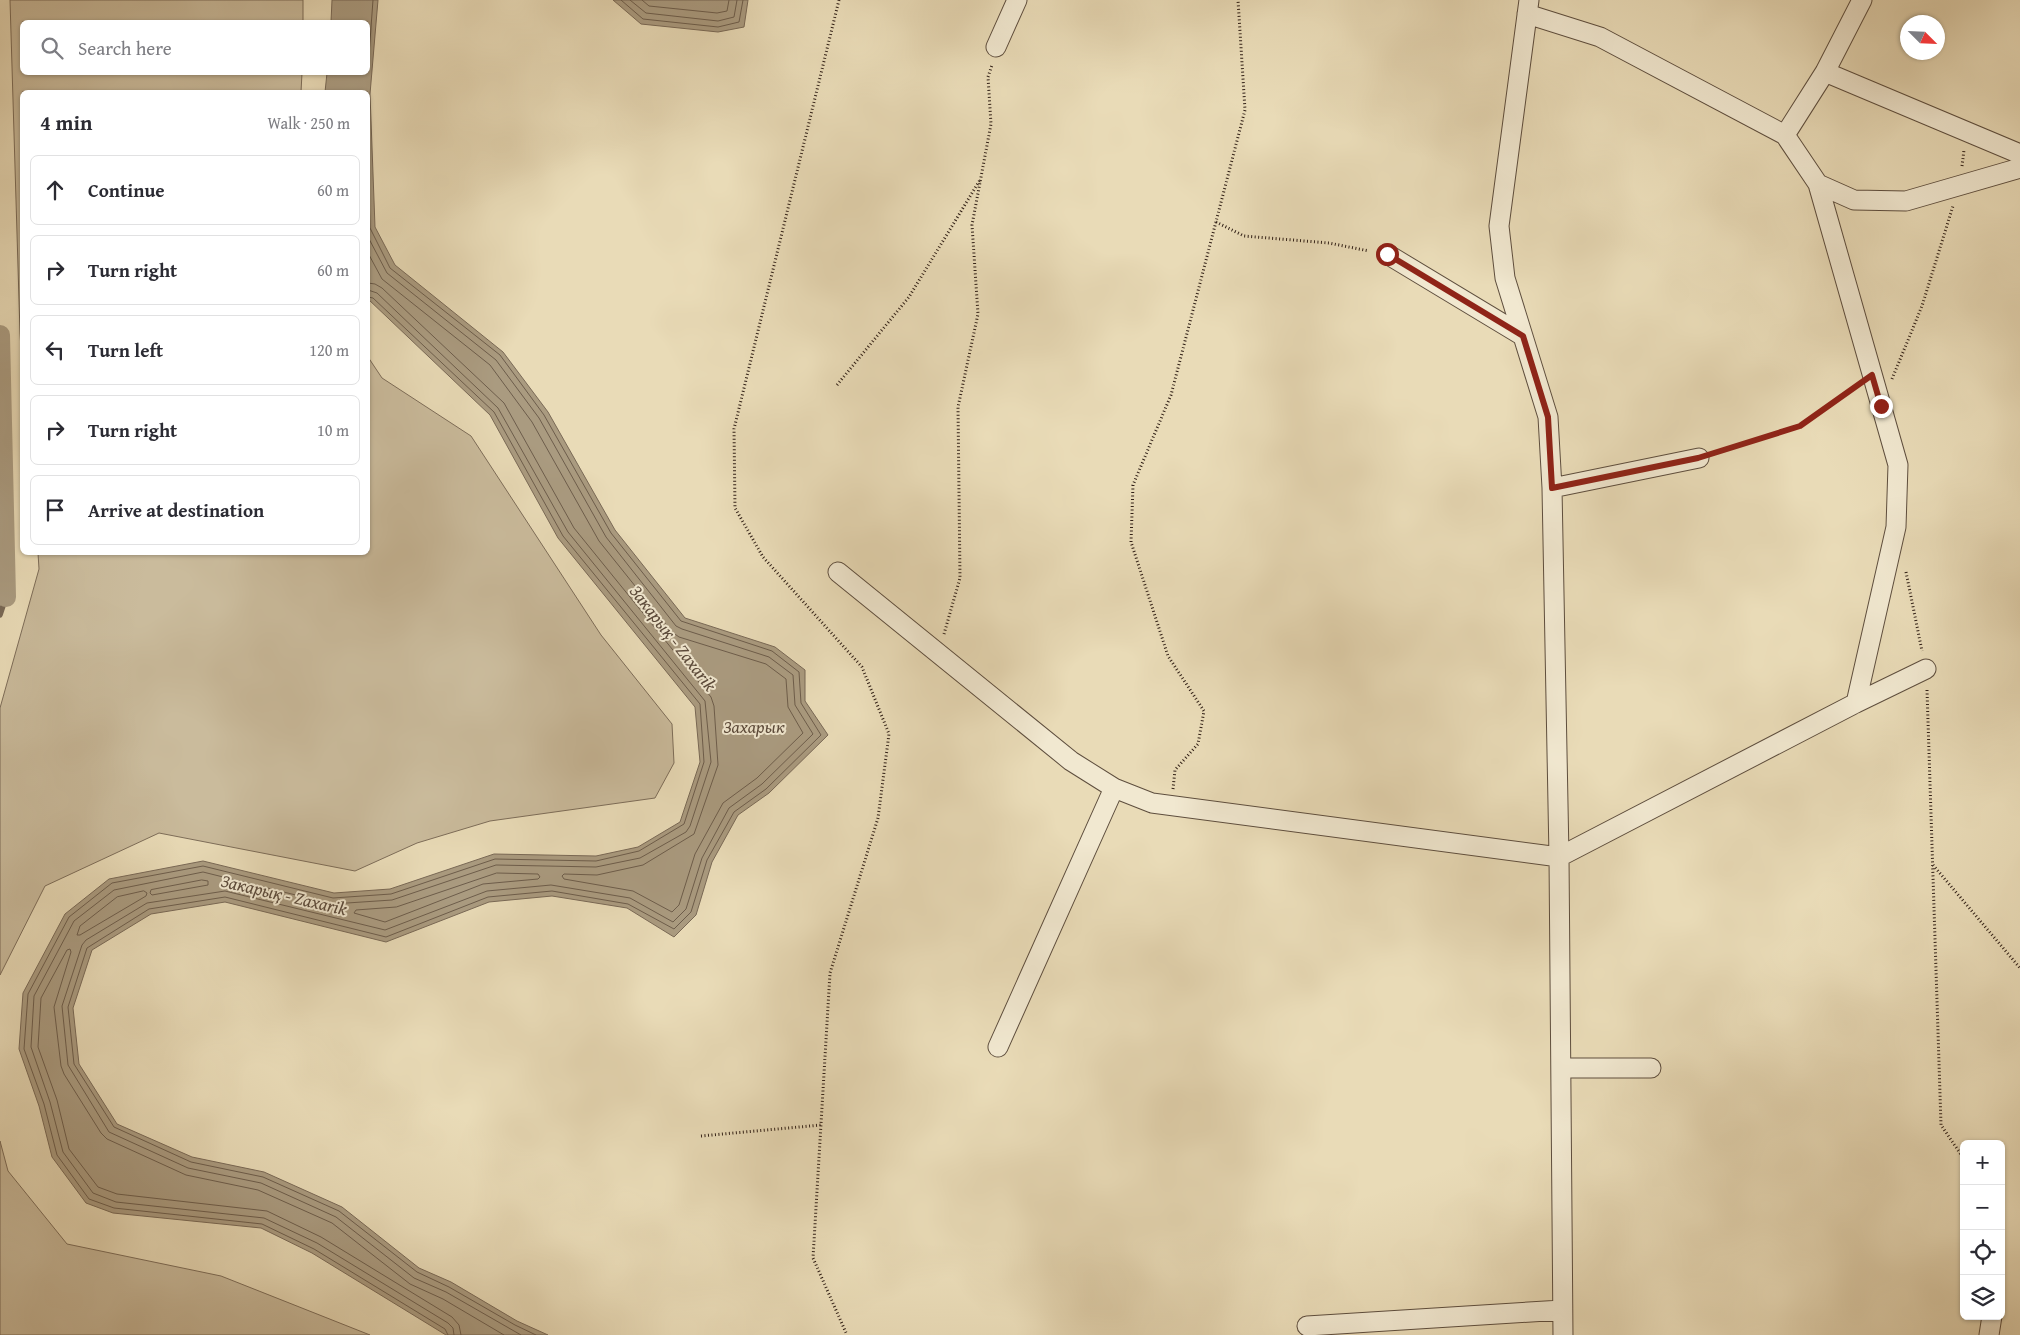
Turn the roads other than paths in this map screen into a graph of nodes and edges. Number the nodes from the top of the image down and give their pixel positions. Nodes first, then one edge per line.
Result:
1 (1017, 0) edge
2 (1862, 0) edge
3 (1528, 7) edge
4 (996, 47) road end
5 (1825, 72) junction
6 (1785, 135) junction
7 (2020, 154) edge
8 (2020, 168) edge
9 (1818, 184) junction
10 (1387, 254) road end
11 (1523, 336) junction
12 (1698, 458) road end
13 (1552, 488) junction
14 (838, 572) dead end
15 (1926, 669) road end
16 (1856, 703) junction
17 (1114, 788) junction
18 (1559, 857) junction
19 (998, 1047) dead end
20 (1561, 1068) junction
21 (1651, 1068) dead end
22 (1562, 1310) junction
23 (1991, 1320) edge
24 (1307, 1326) dead end
25 (1562, 1335) edge
26 (1989, 1335) edge

1 - 4 street
2 - 5 street
3 - 6 street
3 - 11 street
5 - 6 street
5 - 7 street
6 - 9 street
8 - 9 street
9 - 16 street
10 - 11 street
11 - 13 street
12 - 13 street
13 - 18 street
14 - 17 street
15 - 16 street
16 - 18 street
17 - 18 street
17 - 19 street
18 - 20 street
20 - 21 street
20 - 22 street
22 - 24 street
22 - 25 street
23 - 26 street

